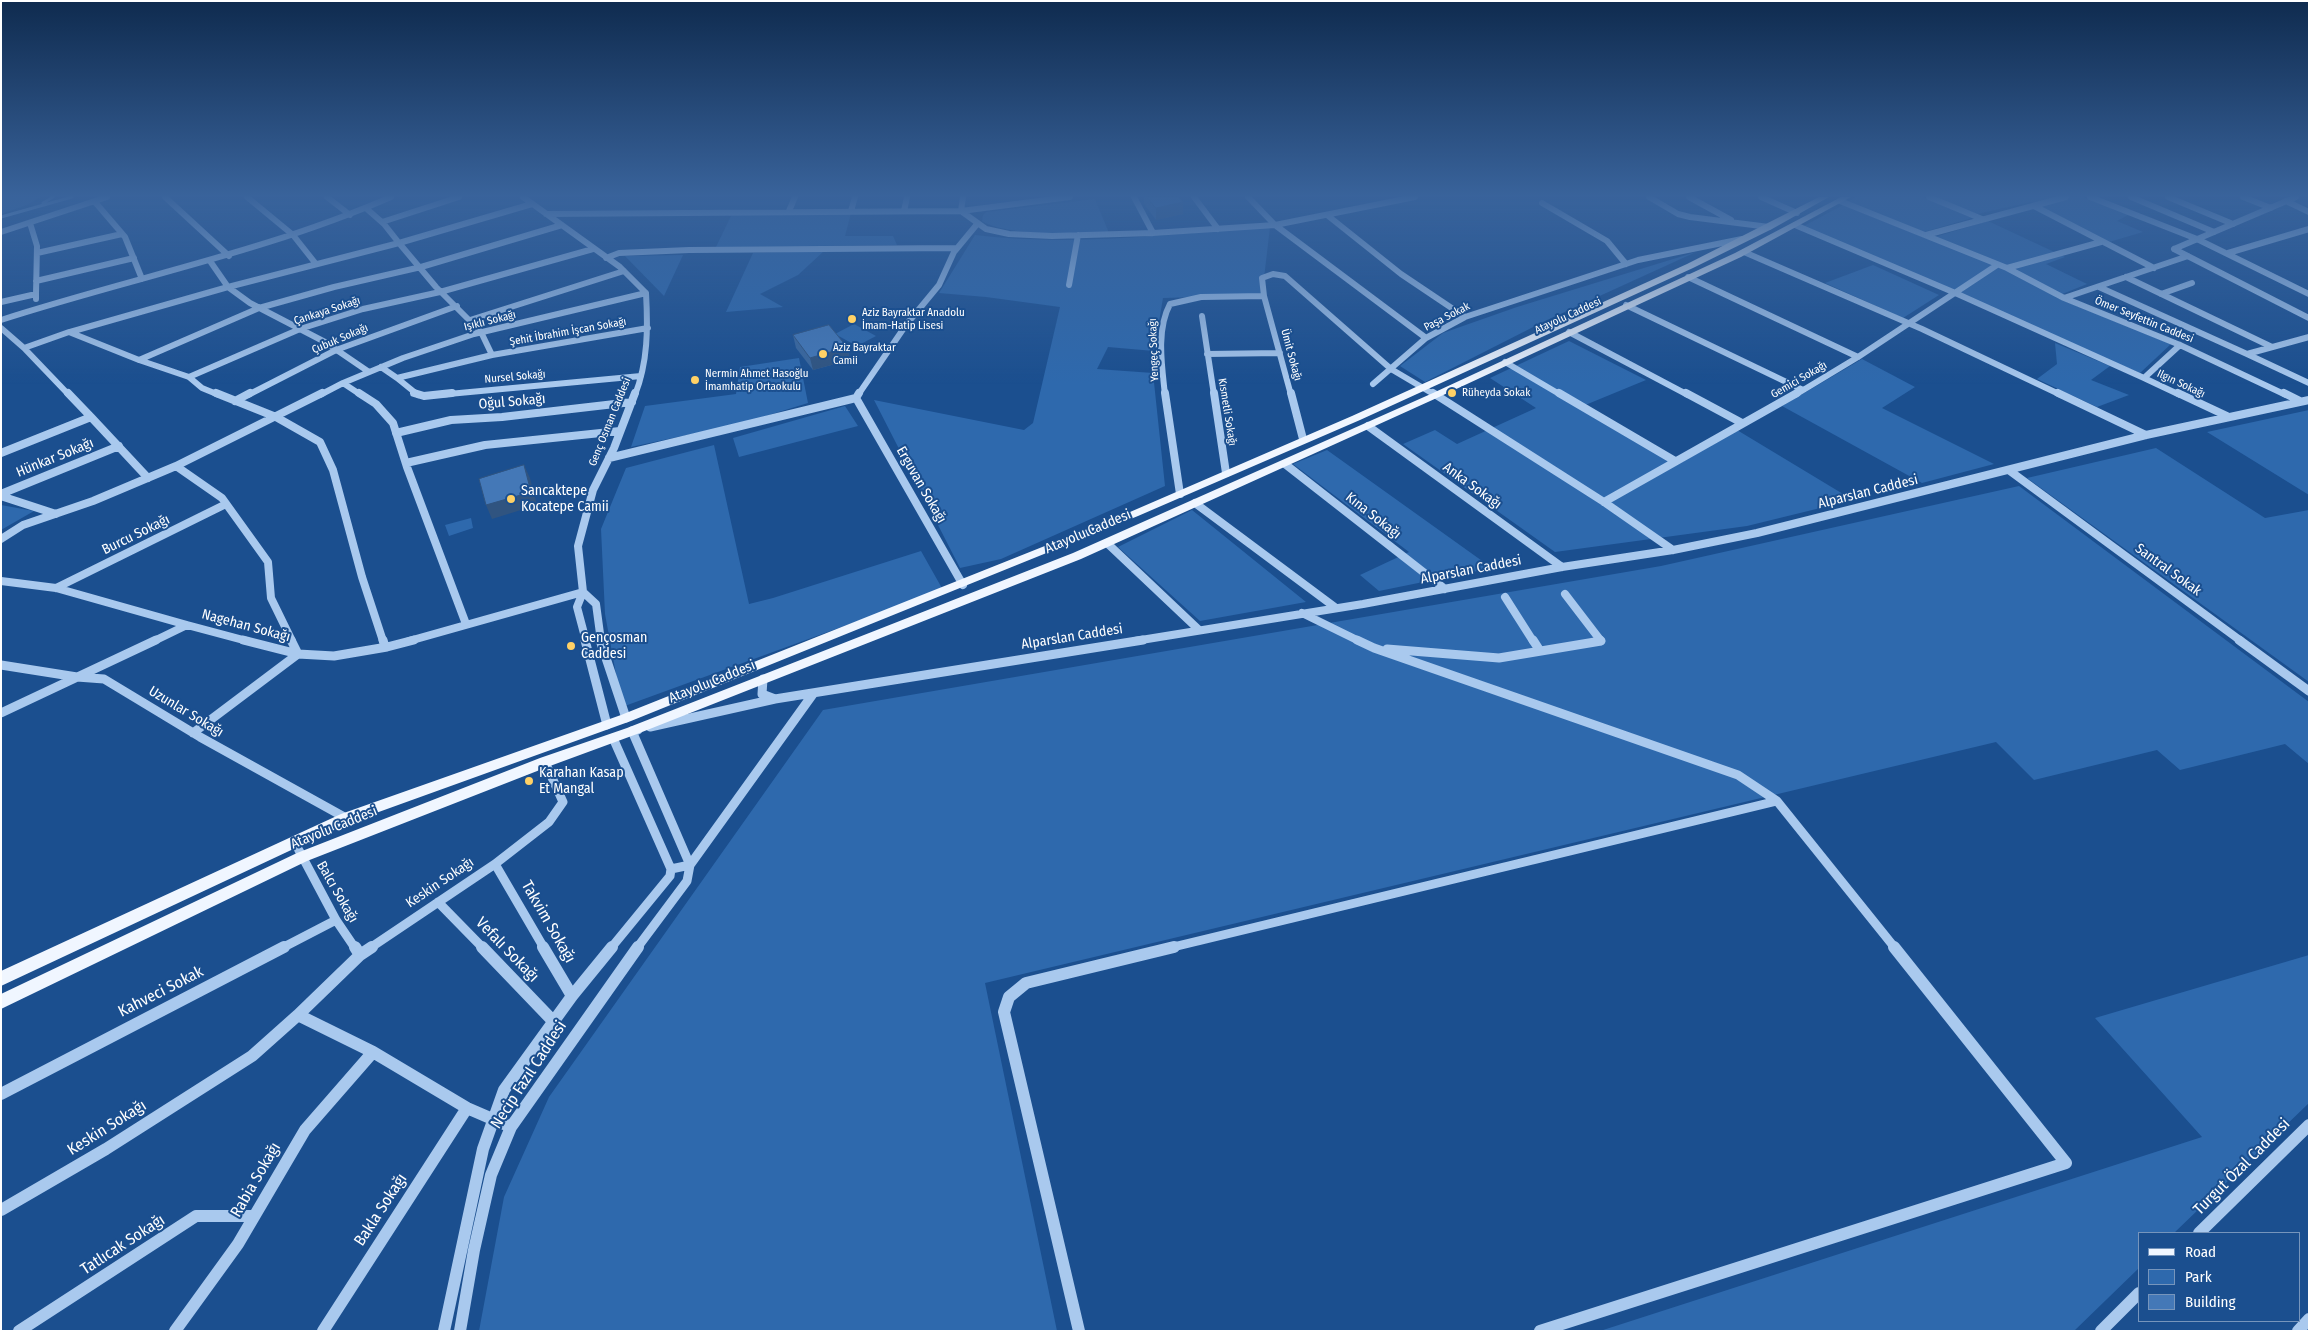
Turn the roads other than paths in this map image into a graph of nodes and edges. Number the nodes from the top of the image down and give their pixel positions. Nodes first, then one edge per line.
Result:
1 (37, 259) edge
2 (129, 259) edge
3 (134, 259) edge
4 (217, 259) edge
5 (312, 259) edge
6 (335, 259) edge
7 (414, 259) edge
8 (447, 259) edge
9 (554, 259) edge
10 (608, 259) edge
11 (951, 259) edge
12 (1074, 259) edge
13 (1321, 259) edge
14 (1382, 259) edge
15 (1622, 259) edge
16 (1645, 259) edge
17 (1701, 259) edge
18 (1728, 259) edge
19 (1760, 259) edge
20 (1874, 259) edge
21 (1983, 259) edge
22 (2039, 259) edge
23 (2136, 259) edge
24 (2179, 259) edge
25 (2194, 259) edge
26 (2240, 259) edge
27 (210, 261) junction
28 (316, 264) junction
29 (1626, 264) junction
30 (1997, 265) junction
31 (421, 267) junction
32 (2007, 268) junction
33 (2154, 268) junction
34 (624, 271) junction
35 (1688, 277) junction
36 (2126, 277) junction
37 (142, 279) junction
38 (36, 281) junction
39 (1070, 284) dead end
40 (2192, 284) dead end
41 (2309, 284) edge
42 (2099, 286) junction
43 (228, 287) junction
44 (2295, 287) junction
45 (440, 292) junction
46 (1953, 292) junction
47 (646, 293) junction
48 (36, 294) junction
49 (2161, 294) junction
50 (2309, 294) edge
51 (1264, 296) junction
52 (2064, 298) junction
53 (1, 302) edge
54 (1626, 305) junction
55 (457, 306) junction
56 (38, 307) junction
57 (260, 308) junction
58 (1202, 316) dead end
59 (1465, 317) junction
60 (2309, 318) edge
61 (1, 320) edge
62 (470, 320) junction
63 (1907, 323) junction
64 (1, 328) edge
65 (648, 328) junction
66 (300, 329) junction
67 (69, 332) junction
68 (481, 332) junction
69 (1568, 332) junction
70 (2309, 337) edge
71 (1426, 338) junction
72 (2180, 345) junction
73 (2272, 347) junction
74 (24, 348) junction
75 (336, 350) junction
76 (1280, 353) junction
77 (1208, 354) junction
78 (2247, 354) junction
79 (492, 355) junction
80 (1858, 357) junction
81 (139, 360) junction
82 (1505, 362) junction
83 (381, 367) junction
84 (1391, 369) junction
85 (370, 372) junction
86 (641, 376) junction
87 (189, 377) junction
88 (397, 378) junction
89 (2144, 378) junction
90 (2309, 382) edge
91 (343, 383) junction
92 (1373, 384) dead end
93 (1423, 387) junction
94 (1803, 390) junction
95 (1436, 395) junction
96 (856, 398) junction
97 (234, 401) junction
98 (2305, 401) edge
99 (632, 402) junction
100 (2227, 416) junction
101 (91, 417) junction
102 (276, 417) junction
103 (1742, 423) junction
104 (1368, 426) junction
105 (620, 432) junction
106 (396, 433) junction
107 (2146, 435) junction
108 (1303, 440) junction
109 (119, 446) junction
110 (3, 450) edge
111 (609, 458) junction
112 (1675, 461) junction
113 (406, 463) junction
114 (1285, 464) junction
115 (176, 466) junction
116 (2010, 471) junction
117 (1226, 472) junction
118 (148, 478) junction
119 (1180, 494) junction
120 (1, 495) edge
121 (1604, 502) junction
122 (1195, 503) junction
123 (226, 504) junction
124 (56, 514) junction
125 (1, 538) edge
126 (1107, 543) junction
127 (1672, 550) junction
128 (1562, 567) junction
129 (1, 581) edge
130 (963, 585) junction
131 (56, 588) junction
132 (1445, 589) junction
133 (583, 592) junction
134 (1565, 594) dead end
135 (1505, 597) dead end
136 (1336, 608) junction
137 (1302, 613) junction
138 (466, 624) junction
139 (187, 625) junction
140 (1198, 630) junction
141 (385, 647) junction
142 (1374, 648) junction
143 (1540, 651) junction
144 (298, 654) junction
145 (1, 665) edge
146 (77, 678) junction
147 (762, 679) junction
148 (2309, 691) edge
149 (813, 694) junction
150 (775, 699) junction
151 (1, 713) edge
152 (626, 718) junction
153 (610, 731) junction
154 (632, 731) junction
155 (193, 733) junction
156 (545, 762) junction
157 (1777, 802) junction
158 (346, 818) junction
159 (294, 841) junction
160 (302, 857) junction
161 (495, 864) junction
162 (690, 866) junction
163 (671, 869) junction
164 (438, 902) junction
165 (336, 920) junction
166 (360, 955) junction
167 (1, 979) edge
168 (572, 996) junction
169 (1, 1002) edge
170 (298, 1015) junction
171 (553, 1021) junction
172 (373, 1052) junction
173 (1, 1094) edge
174 (467, 1108) junction
175 (493, 1120) junction
176 (2309, 1125) edge
177 (511, 1127) junction
178 (1, 1210) edge
179 (253, 1216) junction
180 (2200, 1232) edge
181 (2138, 1294) edge
182 (2309, 1319) edge
183 (19, 1331) edge
184 (175, 1331) edge
185 (323, 1331) edge
186 (444, 1331) edge
187 (460, 1331) edge
188 (1079, 1331) edge
189 (1540, 1331) edge
190 (2101, 1331) edge
191 (2298, 1331) edge

1 - 38 street
2 - 38 street
3 - 37 street
4 - 27 street
5 - 28 street
6 - 28 street
7 - 31 street
8 - 31 street
9 - 45 street, Çankaya Sokağı
10 - 34 street
11 - 96 street
12 - 39 street
13 - 71 street
14 - 59 street
15 - 29 street
16 - 29 street, Paşa Sokak
17 - 93 main road, Atayolu Caddesi
18 - 35 main road, Atayolu Caddesi
19 - 63 street
20 - 46 street
21 - 30 street, Ömer Seyfettin Caddesi
22 - 32 street
23 - 33 street
24 - 33 street
25 - 60 street
26 - 44 street
27 - 37 street
27 - 43 street
28 - 43 street
29 - 59 street, Paşa Sokak
30 - 32 street, Ömer Seyfettin Caddesi
30 - 46 street, Gemici Sokağı
31 - 45 street
31 - 57 street
32 - 52 street, Ömer Seyfettin Caddesi
33 - 36 street
34 - 47 street
34 - 62 street
35 - 54 main road, Atayolu Caddesi
35 - 80 street
36 - 42 street
36 - 49 street
37 - 56 street
38 - 48 street
40 - 49 street
41 - 44 street
42 - 52 street
42 - 78 street
43 - 57 street
43 - 67 street
44 - 50 street
45 - 55 street
45 - 66 street, Çankaya Sokağı
46 - 63 street, Gemici Sokağı
46 - 89 street
47 - 65 street, Genç Osman Caddesi
47 - 68 street, Işıklı Sokağı
48 - 53 street
48 - 56 street
49 - 73 street
51 - 76 street, Ümit Sokağı
51 - 84 street, Ümit Sokağı
51 - 119 street, Yengeç Sokağı
52 - 72 street, Ömer Seyfettin Caddesi
54 - 69 main road, Atayolu Caddesi
54 - 94 street
55 - 62 street
55 - 75 street, Çubuk Sokağı
56 - 61 street
57 - 66 street
57 - 81 street
58 - 77 street, Kısmetli Sokağı
59 - 71 street, Paşa Sokak
62 - 68 street
63 - 80 street, Gemici Sokağı
63 - 107 street
64 - 74 street
65 - 79 street, Şehit İbrahim İşcan Sokağı
65 - 86 street, Genç Osman Caddesi
66 - 75 street
66 - 87 street, Çankaya Sokağı
67 - 74 street
67 - 81 street
68 - 79 street
68 - 83 street, Işıklı Sokağı
69 - 82 main road, Atayolu Caddesi
69 - 103 street
70 - 73 street
71 - 84 street, Paşa Sokak
72 - 89 street, Ilgın Sokağı
72 - 98 street, Ömer Seyfettin Caddesi
73 - 78 street
74 - 101 street
75 - 85 street
75 - 97 street, Çubuk Sokağı
76 - 77 street
76 - 108 street, Ümit Sokağı
77 - 117 street, Kısmetli Sokağı
78 - 90 street
79 - 88 street, Şehit İbrahim İşcan Sokağı
80 - 94 street, Gemici Sokağı
81 - 87 street
82 - 95 main road, Atayolu Caddesi
82 - 112 street
83 - 85 street, Işıklı Sokağı
83 - 88 street
84 - 92 street, Paşa Sokak
84 - 93 street
85 - 91 street, Işıklı Sokağı
86 - 88 street, Nursel Sokağı
86 - 99 street, Genç Osman Caddesi
87 - 97 street
89 - 100 street, Ilgın Sokağı
91 - 102 street, Işıklı Sokağı
91 - 106 street
93 - 95 street
93 - 108 main road, Atayolu Caddesi
94 - 103 street, Gemici Sokağı
95 - 104 main road, Atayolu Caddesi
95 - 121 street
96 - 111 street
96 - 130 street, Erguvan Sokağı
97 - 102 street
98 - 100 street, Alparslan Caddesi
99 - 105 street, Genç Osman Caddesi
99 - 106 street, Oğul Sokağı
100 - 107 street, Alparslan Caddesi
101 - 109 street
101 - 110 street
102 - 115 street, Işıklı Sokağı
102 - 141 street
103 - 112 street, Gemici Sokağı
104 - 114 main road, Atayolu Caddesi
104 - 128 street, Anka Sokağı
105 - 111 street, Genç Osman Caddesi
105 - 113 street
106 - 113 street
107 - 116 street, Alparslan Caddesi
108 - 117 main road, Atayolu Caddesi
109 - 118 street
109 - 120 street, Hünkar Sokağı
111 - 133 street, Genç Osman Caddesi
112 - 121 street, Gemici Sokağı
113 - 138 street
114 - 122 main road, Atayolu Caddesi
114 - 132 street, Kına Sokağı
115 - 118 street, Işıklı Sokağı
115 - 123 street
116 - 127 street, Alparslan Caddesi
116 - 148 street, Santral Sokak
117 - 119 main road, Atayolu Caddesi
118 - 124 street, Işıklı Sokağı
119 - 130 main road, Atayolu Caddesi
120 - 124 street
121 - 127 street
122 - 126 main road, Atayolu Caddesi
122 - 136 street
123 - 131 street, Burcu Sokağı
123 - 144 street
124 - 125 street, Işıklı Sokağı
126 - 140 street
126 - 147 main road, Atayolu Caddesi
127 - 128 street, Alparslan Caddesi
128 - 132 street, Alparslan Caddesi
129 - 131 street, Nagehan Sokağı
130 - 152 main road, Atayolu Caddesi
131 - 139 street, Nagehan Sokağı
132 - 136 street, Alparslan Caddesi
133 - 138 street, Nagehan Sokağı
133 - 152 street, Genç Osman Caddesi
133 - 153 street, Genç Osman Caddesi
134 - 143 street
135 - 143 street
136 - 137 street, Alparslan Caddesi
137 - 140 street, Alparslan Caddesi
137 - 142 street
138 - 141 street, Nagehan Sokağı
139 - 144 street, Nagehan Sokağı
139 - 146 street
140 - 149 street, Alparslan Caddesi
141 - 144 street, Nagehan Sokağı
142 - 143 street
142 - 157 street
144 - 155 street
145 - 146 street, Uzunlar Sokağı
146 - 151 street
146 - 155 street, Uzunlar Sokağı
147 - 150 street
147 - 154 main road, Atayolu Caddesi
149 - 150 street, Alparslan Caddesi
149 - 162 street, Necip Fazıl Caddesi
150 - 154 street, Alparslan Caddesi
152 - 153 main road, Atayolu Caddesi
152 - 154 main road
153 - 154 main road, Atayolu Caddesi
153 - 156 main road, Atayolu Caddesi
153 - 158 main road, Atayolu Caddesi
153 - 163 street
154 - 162 street
155 - 158 street, Uzunlar Sokağı
156 - 160 main road, Atayolu Caddesi
156 - 161 street, Keskin Sokağı
157 - 188 street
157 - 189 street
158 - 159 main road, Atayolu Caddesi
159 - 160 street, Balcı Sokağı
159 - 167 main road, Atayolu Caddesi
160 - 165 street, Balcı Sokağı
160 - 169 main road, Atayolu Caddesi
161 - 164 street, Keskin Sokağı
161 - 168 street, Takvim Sokağı
162 - 163 street
162 - 177 street, Necip Fazıl Caddesi
163 - 168 street, Necip Fazıl Caddesi
164 - 166 street, Keskin Sokağı
164 - 171 street, Vefalı Sokağı
165 - 166 street, Balcı Sokağı
165 - 173 street, Kahveci Sokak
166 - 170 street, Keskin Sokağı
168 - 171 street, Necip Fazıl Caddesi
170 - 172 street
170 - 178 street, Keskin Sokağı
171 - 175 street, Necip Fazıl Caddesi
172 - 174 street
172 - 179 street, Rabia Sokağı
174 - 175 street
174 - 185 street, Bakla Sokağı
175 - 177 street
175 - 186 street, Necip Fazıl Caddesi
176 - 180 street, Turgut Özal Caddesi
177 - 187 street, Necip Fazıl Caddesi
179 - 183 street, Tatlıcak Sokağı
179 - 184 street, Rabia Sokağı
181 - 190 street
182 - 191 street

